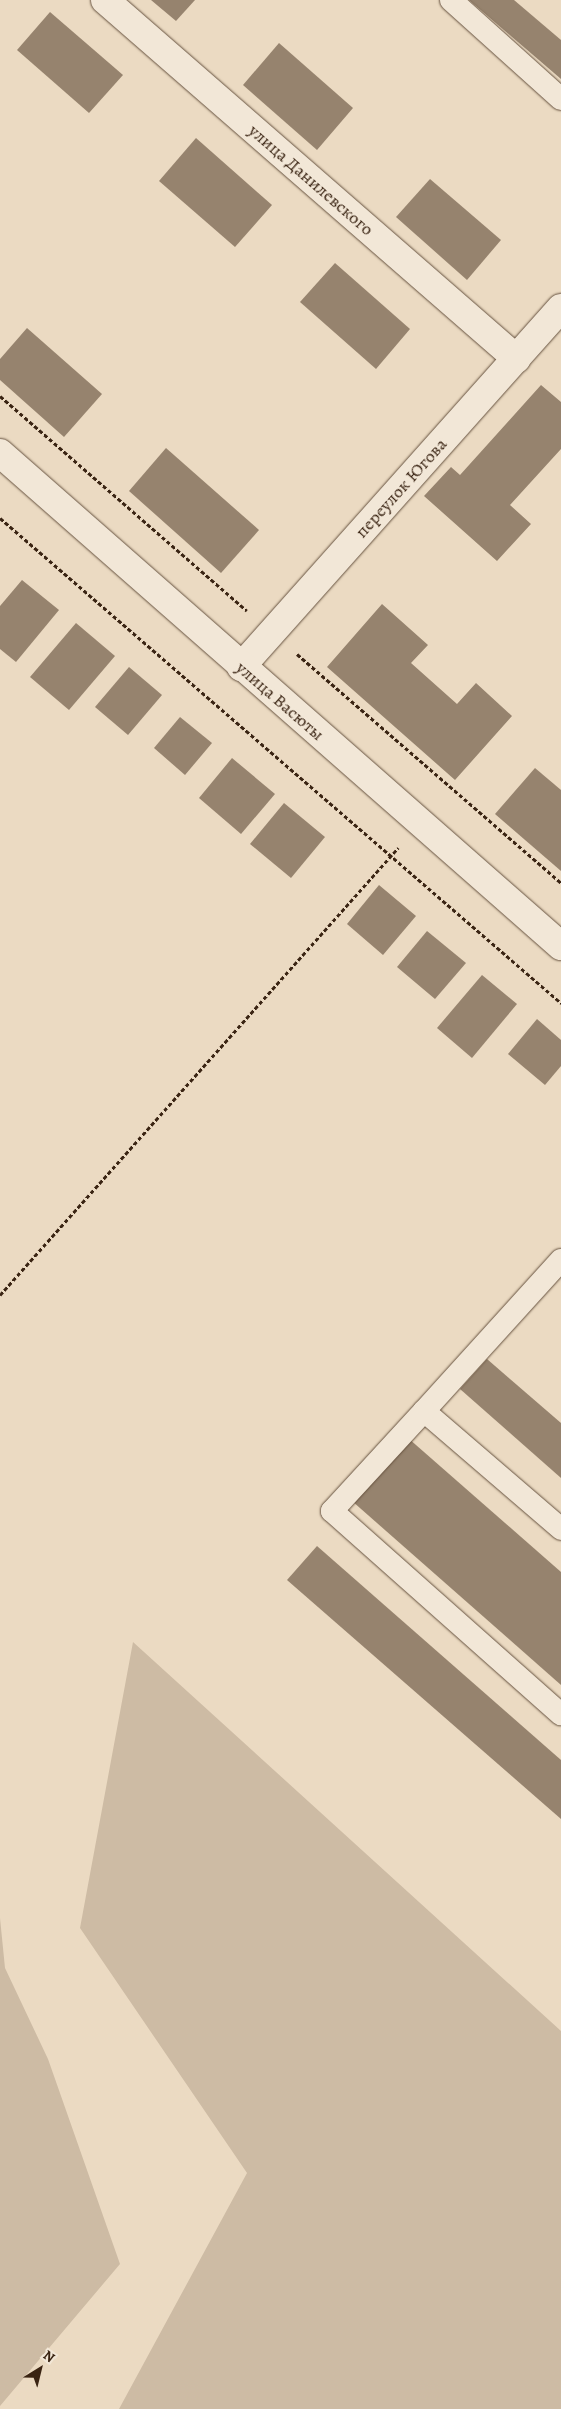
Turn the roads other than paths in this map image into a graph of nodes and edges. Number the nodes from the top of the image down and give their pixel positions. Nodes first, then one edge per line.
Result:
1 (105, 0) edge
2 (451, 0) edge
3 (561, 99) edge
4 (561, 308) edge
5 (517, 359) junction
6 (0, 453) edge
7 (241, 667) junction
8 (561, 946) edge
9 (561, 1260) edge
10 (424, 1412) junction
11 (561, 1529) edge
12 (561, 1714) edge

1 - 5 street, улица Данилевского
2 - 3 lane
4 - 5 street, переулок Югова
5 - 7 street, переулок Югова
6 - 7 street, улица Васюты
7 - 8 street, улица Васюты
9 - 10 lane
10 - 11 lane
10 - 12 lane

